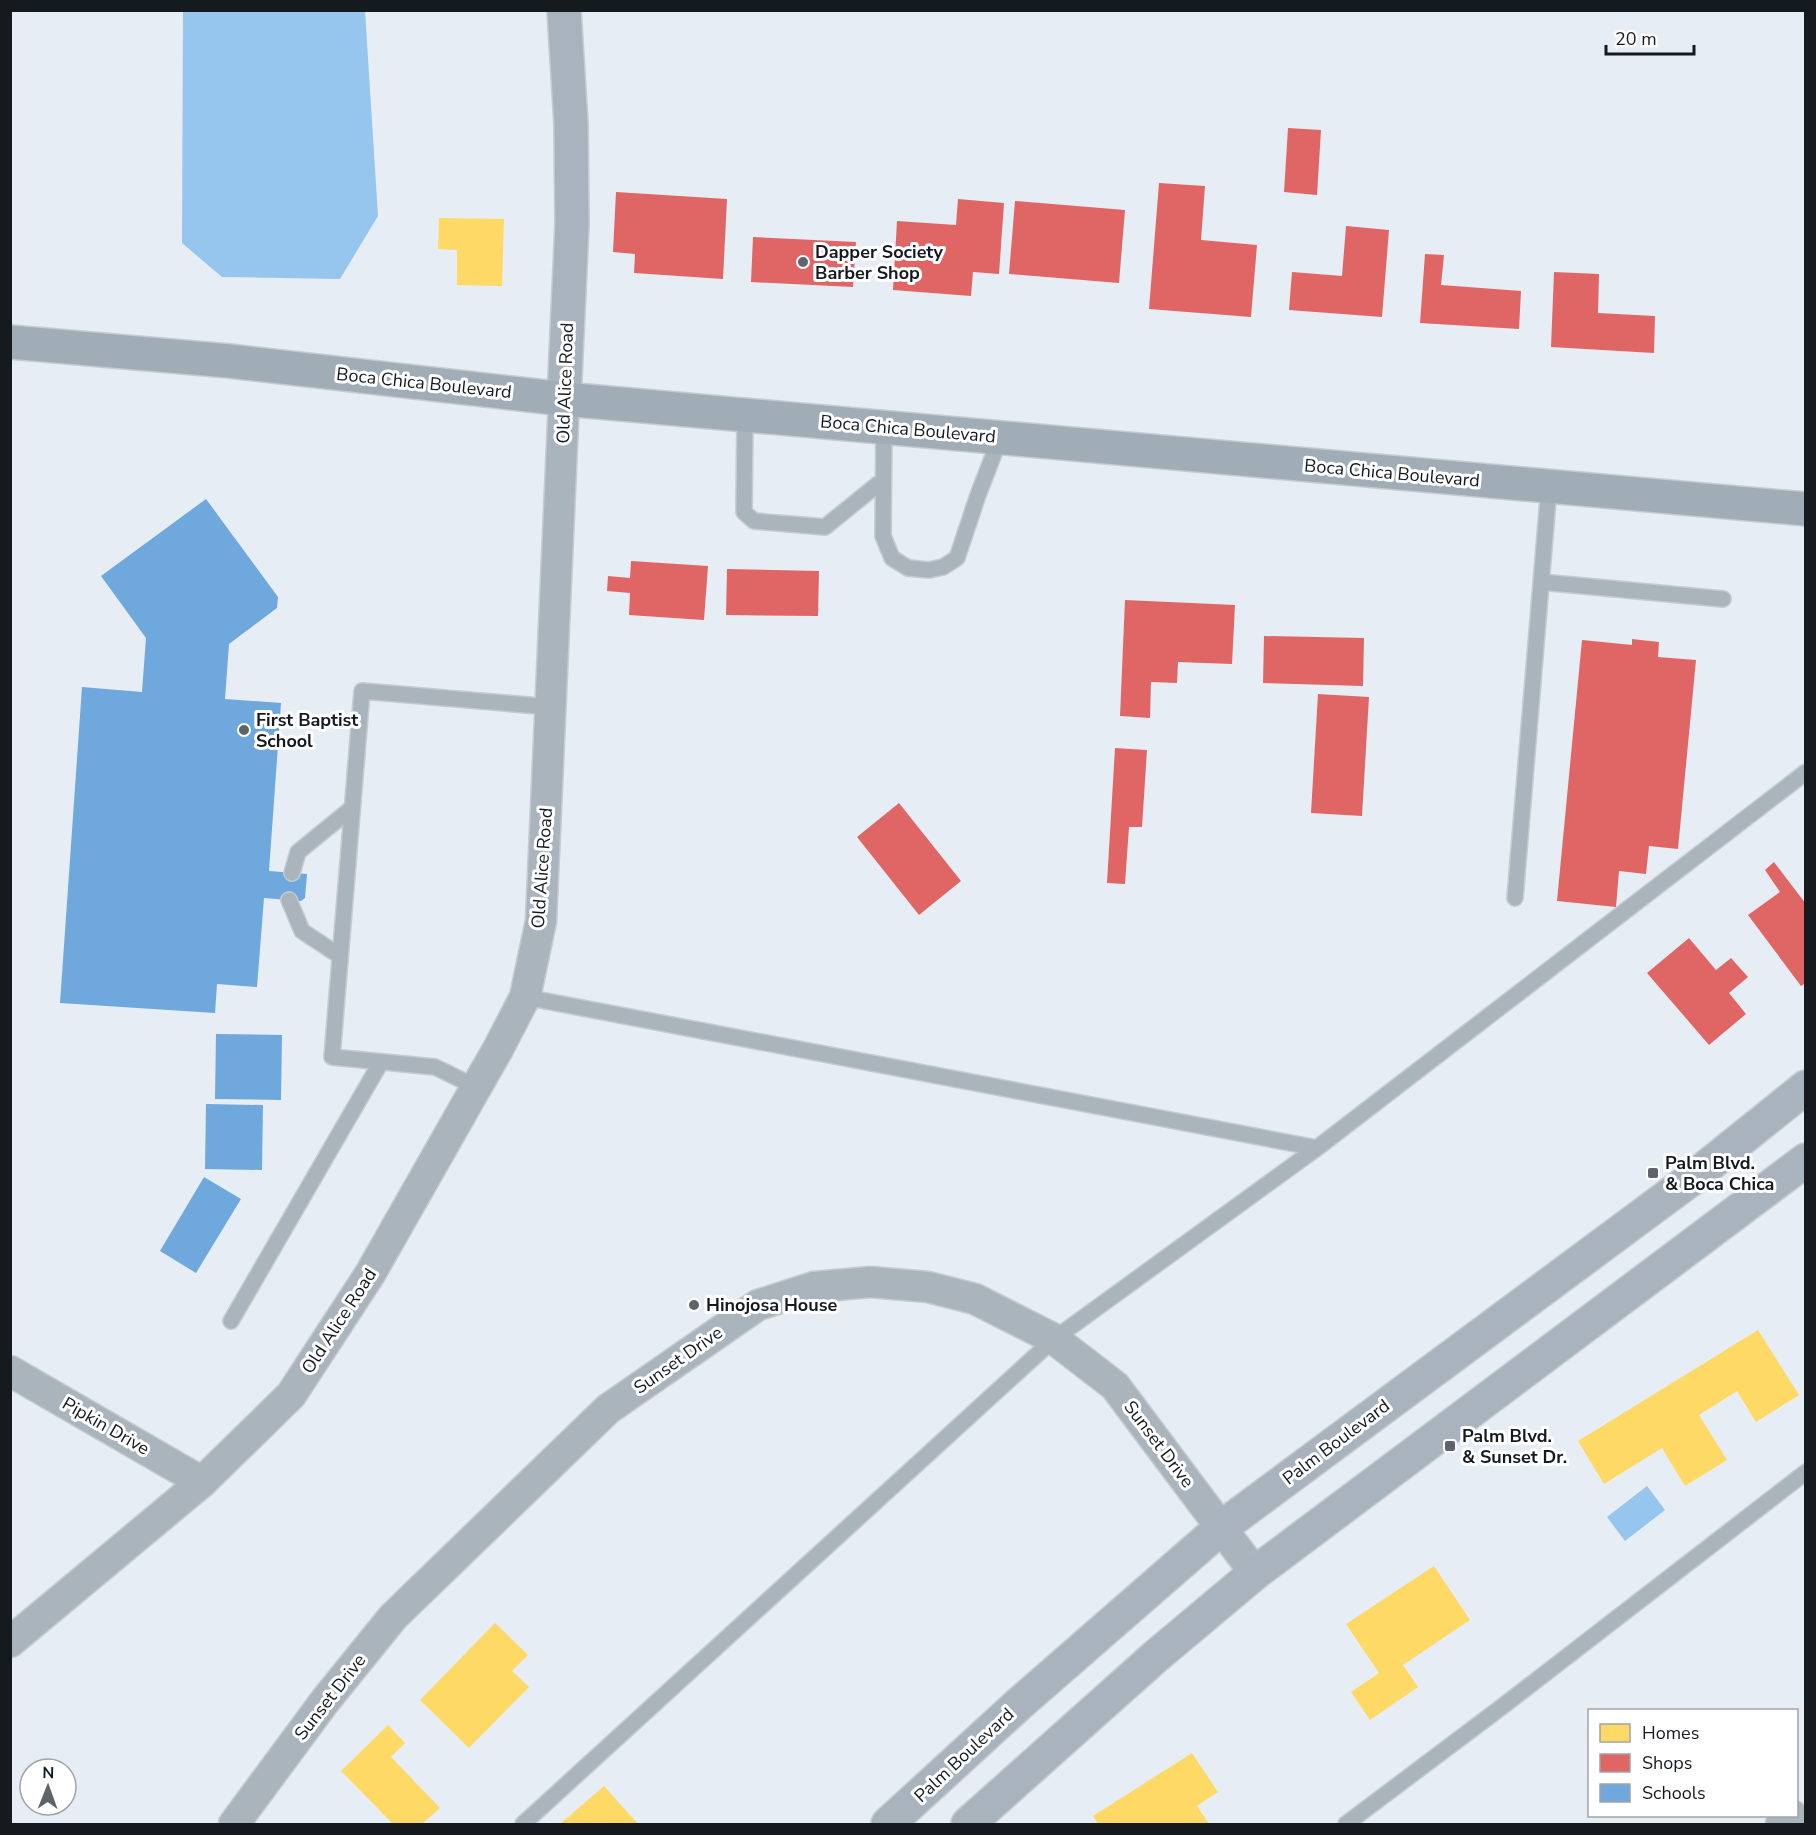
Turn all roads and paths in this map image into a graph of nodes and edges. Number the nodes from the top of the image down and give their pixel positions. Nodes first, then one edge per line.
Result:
1 (564, 10) edge
2 (10, 342) edge
3 (564, 399) junction
4 (745, 415) junction
5 (884, 427) junction
6 (1000, 438) junction
7 (883, 480) junction
8 (1550, 487) junction
9 (1806, 509) edge
10 (1541, 582) junction
11 (1723, 599) dead end
12 (551, 707) junction
13 (1806, 772) edge
14 (352, 808) junction
15 (292, 873) dead end
16 (1515, 898) dead end
17 (289, 900) dead end
18 (340, 956) junction
19 (525, 997) junction
20 (381, 1062) junction
21 (476, 1087) junction
22 (1806, 1087) edge
23 (1317, 1148) junction
24 (1806, 1160) edge
25 (231, 1321) dead end
26 (1054, 1339) junction
27 (10, 1371) edge
28 (1806, 1472) edge
29 (202, 1482) junction
30 (1222, 1527) junction
31 (1255, 1573) junction
32 (10, 1642) edge
33 (234, 1824) edge
34 (523, 1824) edge
35 (888, 1824) edge
36 (968, 1824) edge
37 (1346, 1824) edge

1 - 3 main road, Old Alice Road
2 - 3 main road, Boca Chica Boulevard
3 - 4 main road, Boca Chica Boulevard
3 - 12 street, Old Alice Road
4 - 5 main road, Boca Chica Boulevard
4 - 7 lane
5 - 6 main road, Boca Chica Boulevard
5 - 7 lane
6 - 7 lane
6 - 8 main road, Boca Chica Boulevard
8 - 9 main road, Boca Chica Boulevard
8 - 10 lane
10 - 11 lane
10 - 16 lane
12 - 14 lane
12 - 19 street, Old Alice Road
13 - 23 lane
14 - 15 lane
14 - 18 lane
17 - 18 lane
18 - 20 lane
19 - 21 street, Old Alice Road
19 - 23 lane
20 - 21 lane
20 - 25 lane
21 - 29 street, Old Alice Road
22 - 30 main road, Palm Boulevard
23 - 26 lane
24 - 31 main road
26 - 30 street, Sunset Drive
26 - 33 street, Sunset Drive
26 - 34 lane
27 - 29 street, Pipkin Drive
28 - 37 lane
29 - 32 street, Old Alice Road
30 - 31 street, Sunset Drive
30 - 35 main road, Palm Boulevard
31 - 36 main road

